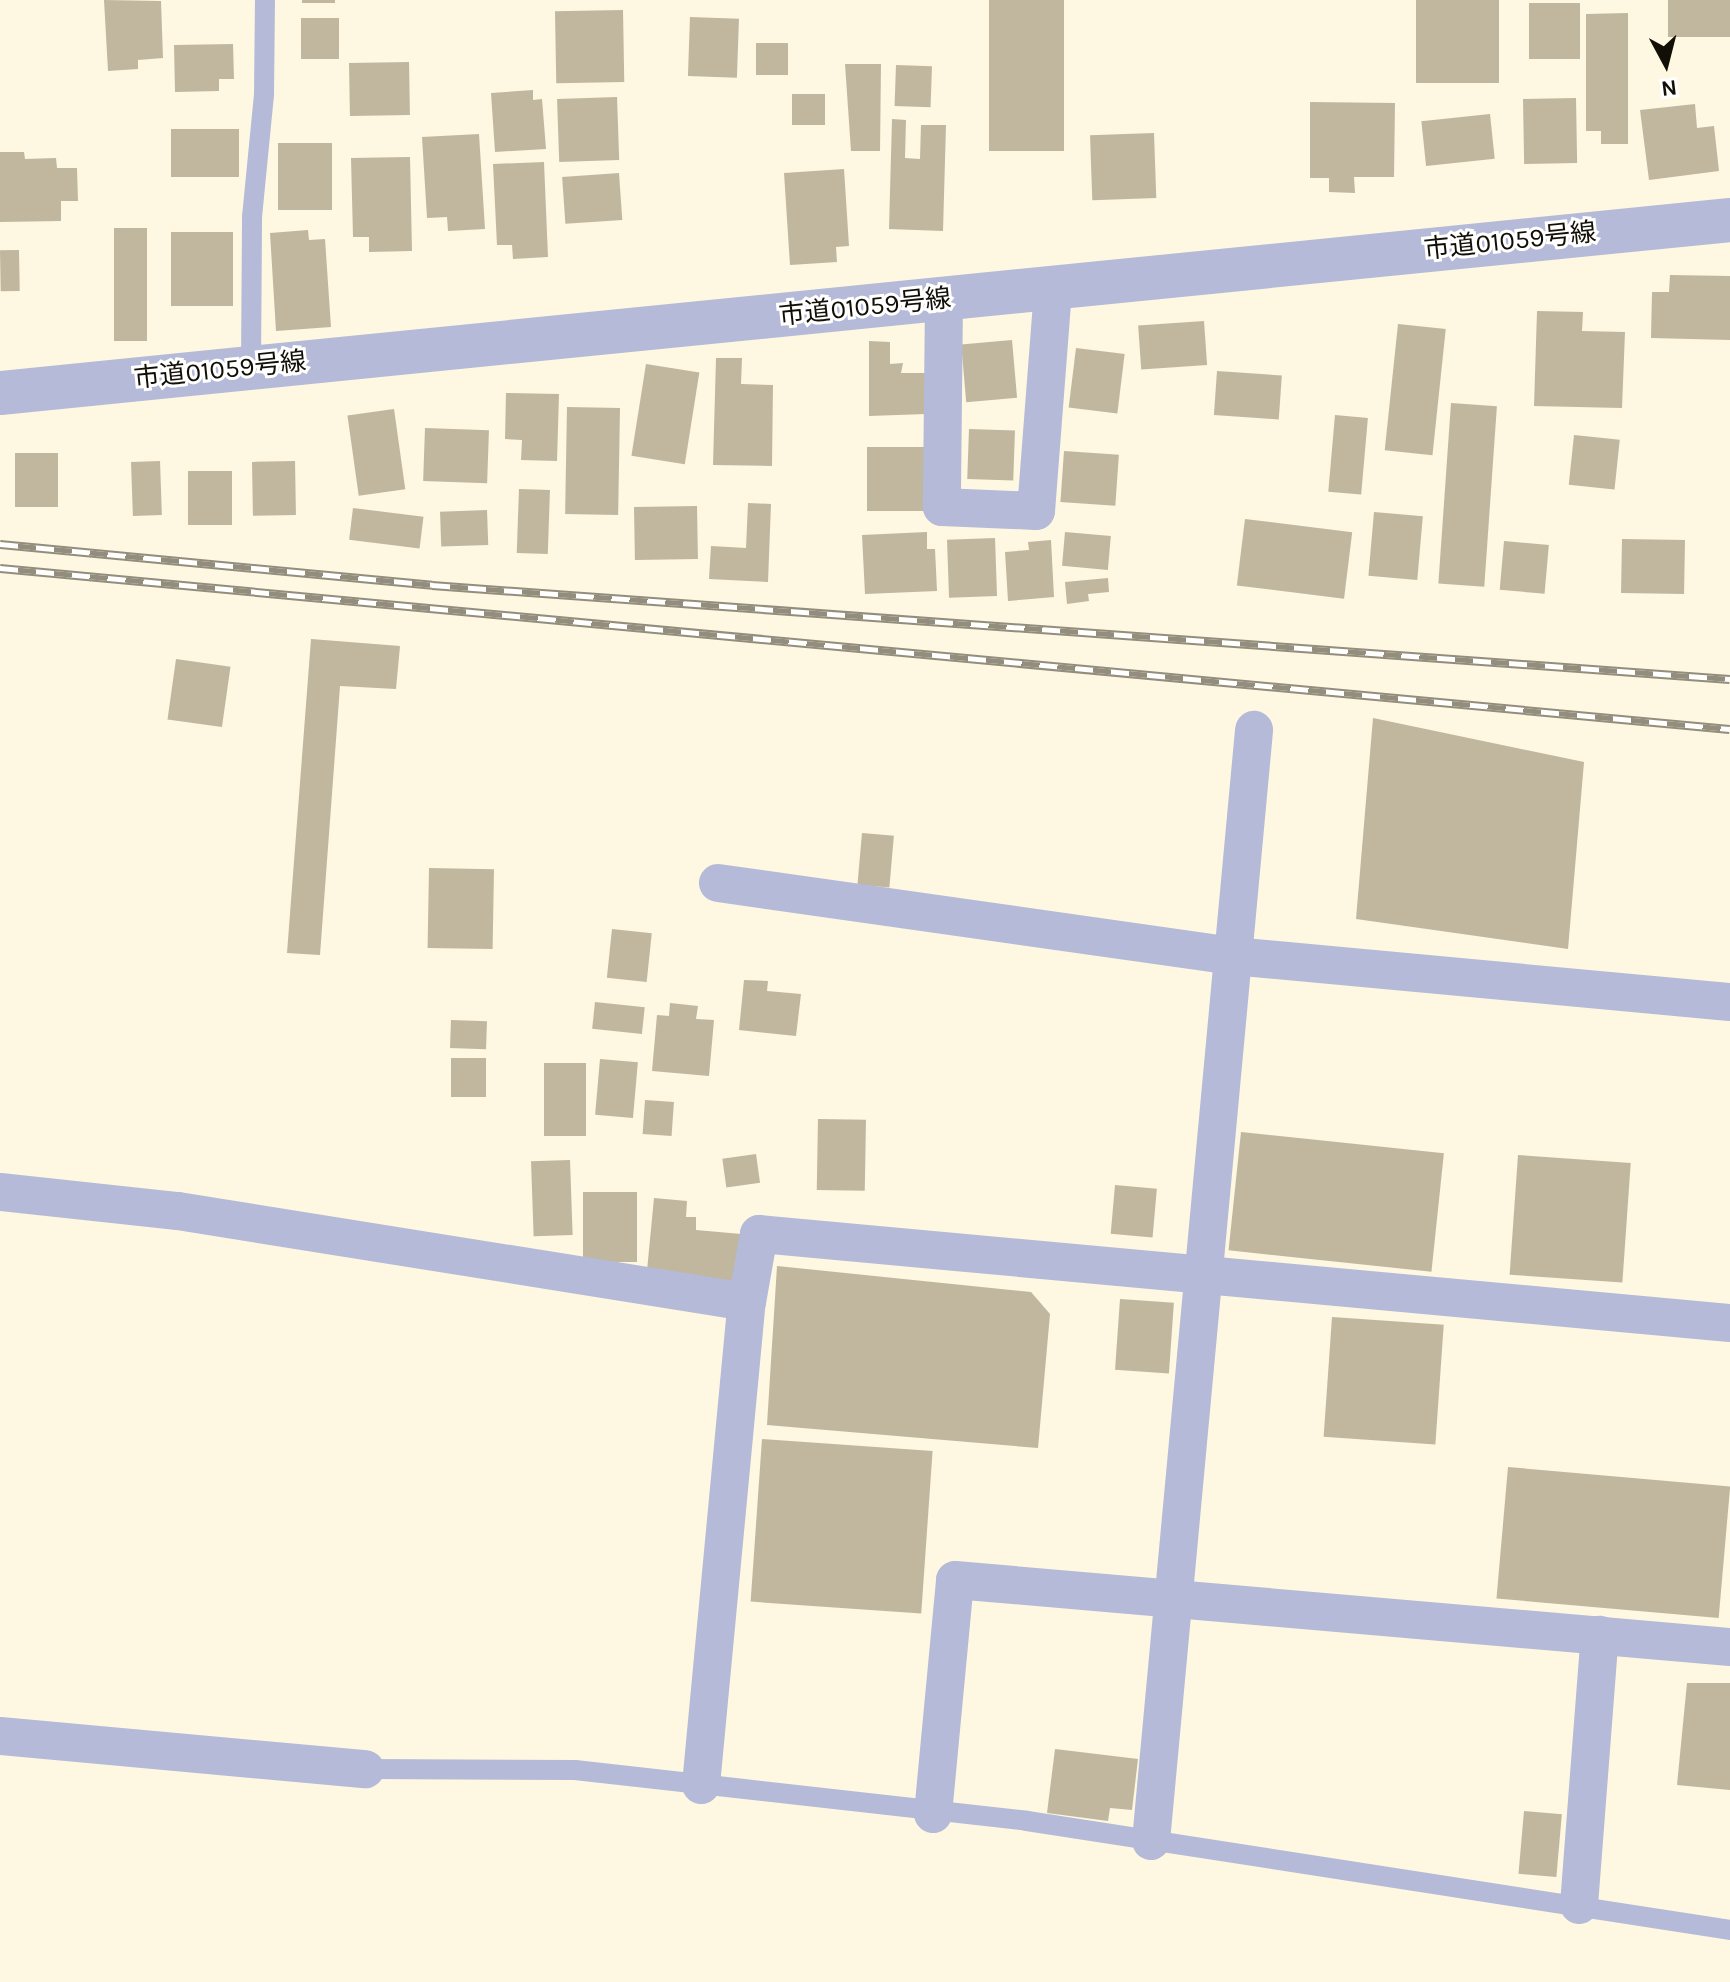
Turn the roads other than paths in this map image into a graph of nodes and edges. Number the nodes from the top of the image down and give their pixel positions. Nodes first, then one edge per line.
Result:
1 (265, 0) edge
2 (1730, 220) edge
3 (1053, 288) junction
4 (944, 300) junction
5 (251, 367) junction
6 (0, 393) edge
7 (1254, 730) dead end
8 (718, 883) dead end
9 (1233, 956) junction
10 (1730, 1002) edge
11 (0, 1192) edge
12 (1202, 1274) junction
13 (747, 1302) junction
14 (1730, 1323) edge
15 (1172, 1597) junction
16 (1600, 1635) junction
17 (1730, 1647) edge
18 (0, 1736) edge
19 (366, 1769) joint
20 (701, 1785) junction
21 (933, 1814) junction
22 (1151, 1841) junction
23 (1579, 1905) junction
24 (1730, 1930) edge

1 - 5 lane
2 - 3 street, 市道01059号線
3 - 4 street, 市道01059号線
3 - 4 street
4 - 5 street, 市道01059号線
5 - 6 street, 市道01059号線
7 - 9 street
8 - 9 street
9 - 10 street
9 - 12 street
11 - 13 street
12 - 13 street
12 - 14 street
12 - 15 street
13 - 20 street
15 - 16 street
15 - 21 street
15 - 22 street
16 - 17 street
16 - 23 street
18 - 19 street
19 - 20 lane
20 - 21 lane
21 - 22 lane
22 - 23 lane
23 - 24 lane

